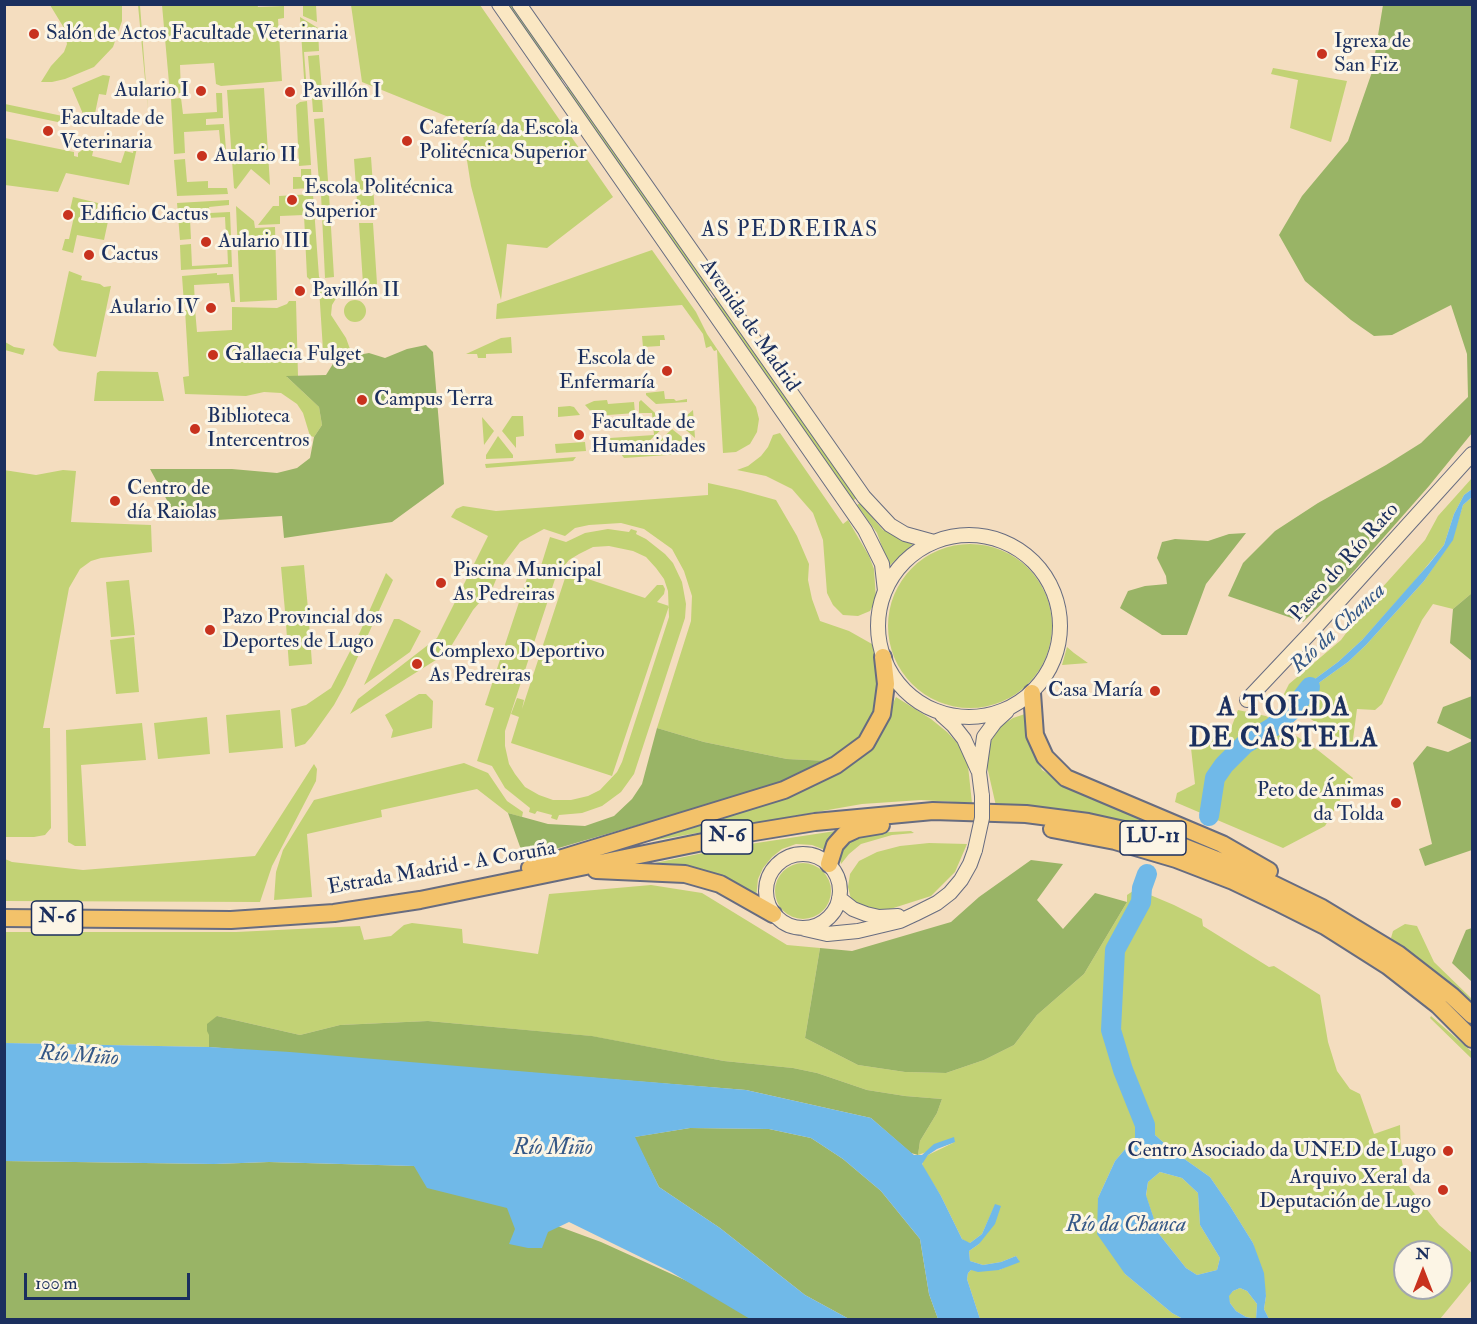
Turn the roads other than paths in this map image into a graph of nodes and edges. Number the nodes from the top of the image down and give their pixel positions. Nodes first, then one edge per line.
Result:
1 (499, 4) edge
2 (519, 4) edge
3 (1473, 454) edge
4 (934, 542) junction
5 (885, 591) junction
6 (883, 657) junction
7 (1032, 693) junction
8 (1247, 700) dead end
9 (1010, 708) junction
10 (939, 713) junction
11 (979, 772) junction
12 (884, 815) junction
13 (963, 820) junction
14 (829, 864) junction
15 (572, 869) junction
16 (501, 883) junction
17 (839, 898) junction
18 (773, 914) junction
19 (915, 914) junction
20 (4, 918) edge
21 (801, 928) junction
22 (1398, 954) junction
23 (1473, 1015) edge
24 (1473, 1039) edge

1 - 5 street, Avenida de Madrid
2 - 4 street, Avenida de Madrid
3 - 8 street, Paseo do Río Rato
4 - 5 street
4 - 7 street
5 - 6 street
6 - 10 street
6 - 16 highway
7 - 9 street
7 - 22 highway
9 - 10 street
9 - 11 street
10 - 11 street
11 - 19 street, bridge
12 - 13 highway, Estrada Madrid - A Coruña / LU-11
12 - 15 highway, Estrada Madrid - A Coruña / N-6
12 - 22 highway, Estrada Madrid - A Coruña / LU-11
13 - 14 highway
13 - 24 highway, Estrada Madrid - A Coruña / LU-11
14 - 17 street
14 - 18 street
15 - 16 highway, Estrada Madrid - A Coruña / N-6
15 - 18 highway
16 - 20 highway, Estrada Madrid - A Coruña / N-6
17 - 19 street
17 - 21 street
18 - 21 street
19 - 21 street
22 - 23 highway, Estrada Madrid - A Coruña / LU-11

